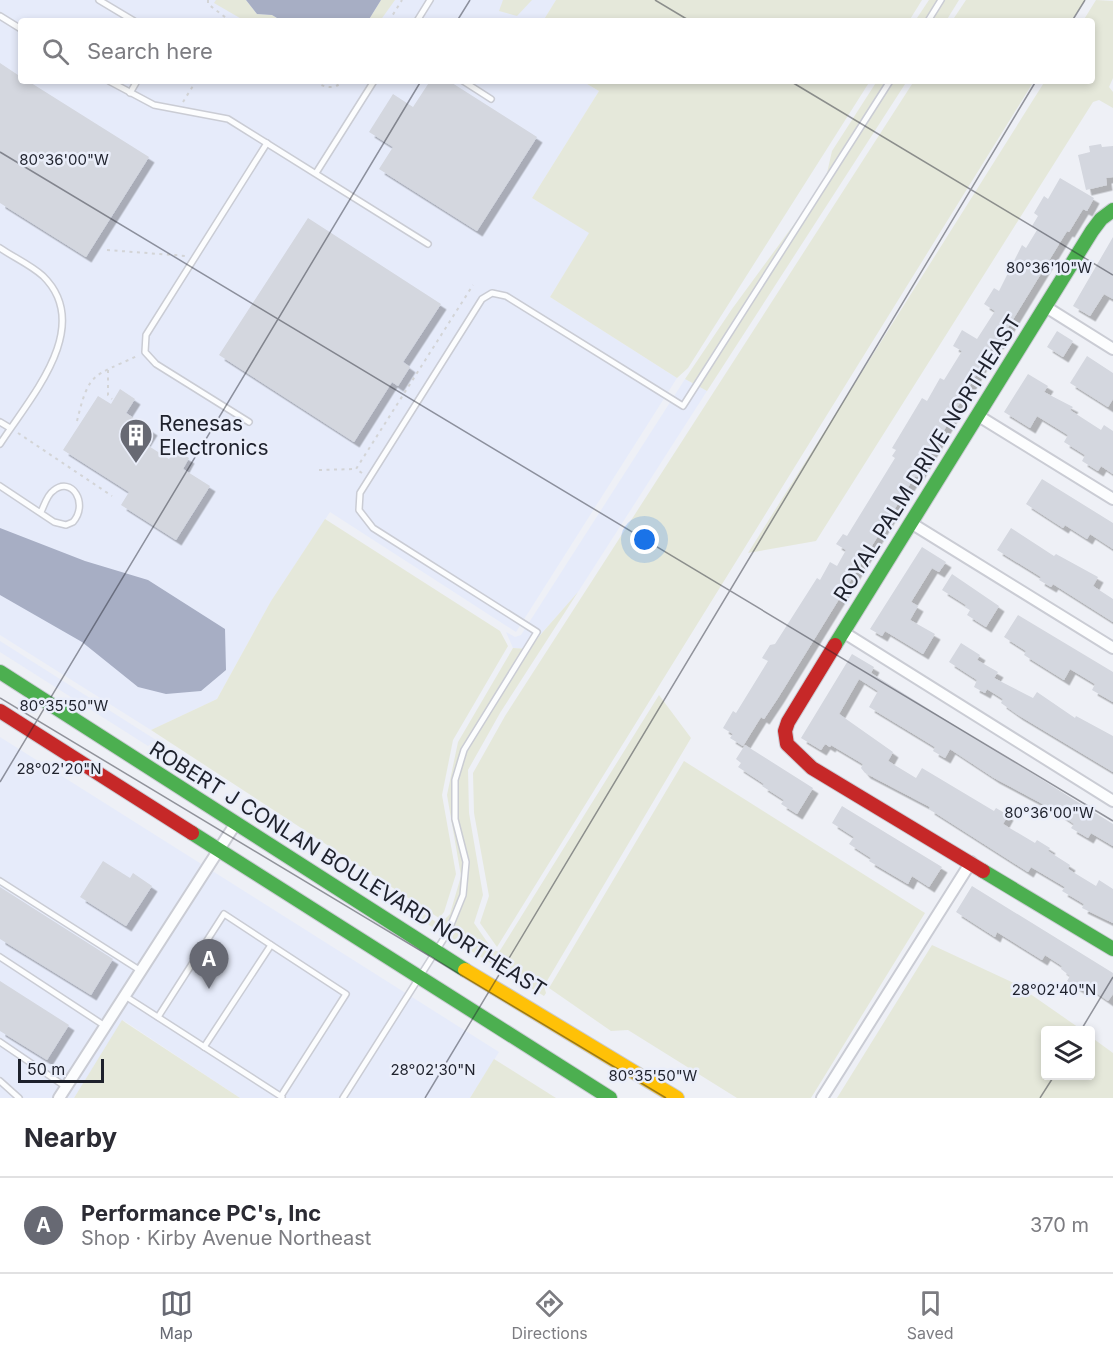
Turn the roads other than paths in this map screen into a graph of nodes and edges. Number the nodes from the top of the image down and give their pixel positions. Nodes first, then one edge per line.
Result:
1 (99, 0) edge
2 (430, 0) edge
3 (941, 0) edge
4 (0, 16) edge
5 (129, 18) edge
6 (419, 18) edge
7 (930, 18) edge
8 (18, 27) edge
9 (114, 84) edge
10 (135, 84) edge
11 (372, 84) edge
12 (468, 84) edge
13 (888, 84) edge
14 (130, 93) junction
15 (490, 99) dead end
16 (267, 143) junction
17 (316, 173) junction
18 (1113, 210) edge
19 (428, 244) dead end
20 (0, 248) edge
21 (1046, 307) junction
22 (1113, 349) edge
23 (977, 415) junction
24 (0, 422) edge
25 (249, 422) dead end
26 (10, 428) junction
27 (0, 444) edge
28 (0, 486) edge
29 (1113, 499) edge
30 (41, 512) junction
31 (911, 523) junction
32 (843, 632) junction
33 (1113, 648) edge
34 (0, 672) edge
35 (0, 711) edge
36 (1113, 801) edge
37 (236, 823) junction
38 (218, 850) junction
39 (971, 862) junction
40 (0, 881) edge
41 (271, 945) junction
42 (1113, 949) edge
43 (434, 952) junction
44 (0, 957) edge
45 (141, 971) junction
46 (417, 978) junction
47 (125, 996) junction
48 (158, 1017) junction
49 (105, 1026) junction
50 (0, 1042) edge
51 (204, 1047) junction
52 (0, 1081) edge
53 (66, 1087) junction
54 (283, 1097) edge
55 (19, 1098) edge
56 (59, 1098) edge
57 (343, 1098) edge
58 (610, 1098) edge
59 (677, 1098) edge
60 (822, 1098) edge

1 - 5 lane
2 - 6 lane
3 - 7 lane
4 - 8 lane
9 - 14 lane
10 - 14 lane
11 - 17 lane
12 - 15 lane
13 - 43 lane
14 - 16 lane
16 - 17 lane
16 - 25 lane
17 - 19 lane
18 - 21 main road, ROYAL PALM DRIVE NORTHEAST
20 - 26 lane
21 - 22 street
21 - 23 main road, ROYAL PALM DRIVE NORTHEAST
23 - 29 street
23 - 31 main road, ROYAL PALM DRIVE NORTHEAST
24 - 26 lane
26 - 27 lane
28 - 30 lane
30 - 30 lane
31 - 32 main road, ROYAL PALM DRIVE NORTHEAST
31 - 33 street
32 - 36 street
32 - 39 main road, ROYAL PALM DRIVE NORTHEAST
34 - 37 main road, ROBERT J CONLAN BOULEVARD NORTHEAST
35 - 38 main road
37 - 38 street
37 - 43 main road, ROBERT J CONLAN BOULEVARD NORTHEAST
38 - 45 street
38 - 46 main road
39 - 42 main road
39 - 60 street
40 - 45 lane
41 - 48 lane
41 - 51 lane
41 - 54 lane
43 - 46 lane
43 - 59 main road, ROBERT J CONLAN BOULEVARD NORTHEAST
44 - 49 lane
45 - 47 street
46 - 57 lane
46 - 58 main road
47 - 48 lane
47 - 49 street
48 - 51 lane
49 - 53 street
50 - 53 lane
51 - 54 lane
52 - 55 lane
53 - 56 street

